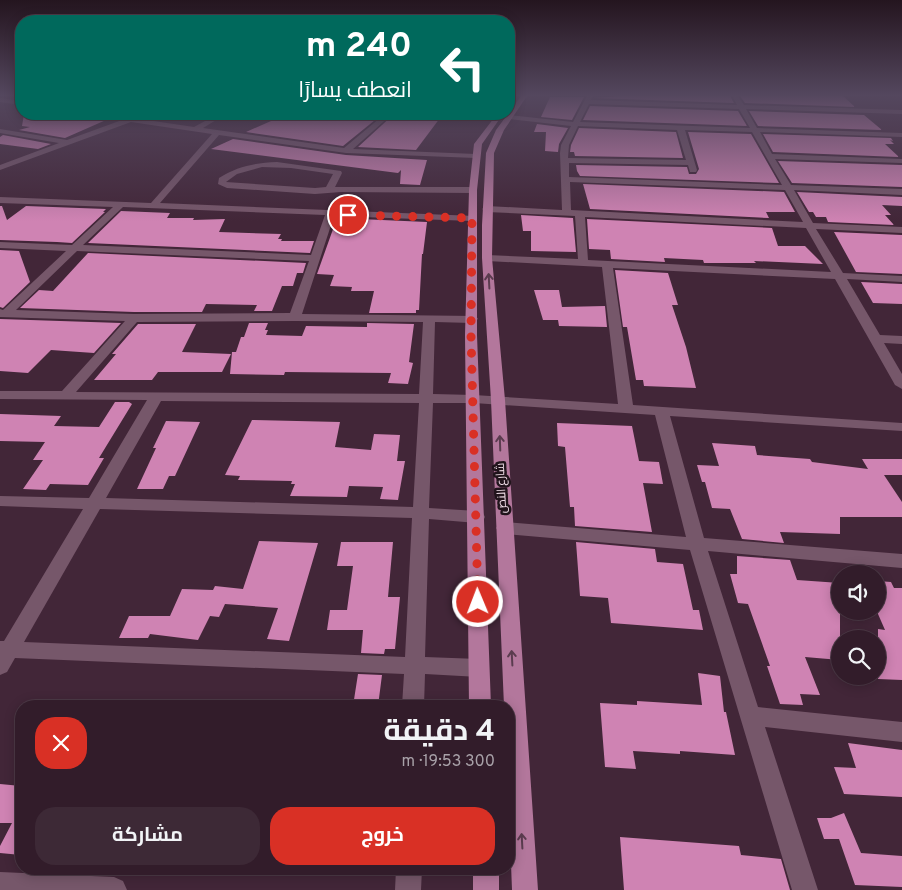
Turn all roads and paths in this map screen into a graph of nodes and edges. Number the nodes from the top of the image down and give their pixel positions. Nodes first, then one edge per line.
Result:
1 (34, 138) edge
2 (81, 138) edge
3 (211, 138) edge
4 (254, 138) edge
5 (362, 138) edge
6 (484, 138) edge
7 (495, 138) edge
8 (569, 138) edge
9 (683, 138) edge
10 (759, 138) edge
11 (67, 143) junction
12 (346, 151) junction
13 (476, 156) junction
14 (770, 156) junction
15 (564, 160) junction
16 (902, 161) edge
17 (690, 163) junction
18 (0, 168) edge
19 (565, 178) junction
20 (698, 183) junction
21 (788, 187) junction
22 (330, 189) junction
23 (473, 190) junction
24 (902, 192) edge
25 (0, 200) edge
26 (120, 204) junction
27 (153, 206) junction
28 (487, 209) junction
29 (330, 214) junction
30 (567, 214) junction
31 (580, 214) junction
32 (472, 218) junction
33 (810, 226) junction
34 (902, 230) edge
35 (0, 245) edge
36 (74, 248) junction
37 (313, 258) junction
38 (487, 258) junction
39 (583, 262) junction
40 (607, 264) junction
41 (838, 276) junction
42 (902, 279) edge
43 (2, 314) edge
44 (295, 317) junction
45 (134, 318) junction
46 (429, 319) junction
47 (472, 319) junction
48 (875, 339) junction
49 (902, 340) edge
50 (902, 385) edge
51 (0, 395) edge
52 (66, 395) junction
53 (157, 396) junction
54 (474, 399) junction
55 (426, 400) junction
56 (498, 400) junction
57 (626, 408) junction
58 (661, 410) junction
59 (902, 426) edge
60 (0, 501) edge
61 (95, 503) junction
62 (421, 513) junction
63 (477, 517) junction
64 (504, 528) junction
65 (697, 545) junction
66 (902, 561) edge
67 (3, 655) edge
68 (414, 665) junction
69 (479, 668) junction
70 (413, 700) edge
71 (480, 700) edge
72 (514, 700) edge
73 (750, 716) junction
74 (515, 718) edge
75 (902, 732) edge
76 (409, 875) edge
77 (486, 875) edge
78 (0, 885) edge
79 (114, 890) edge
80 (408, 890) edge
81 (486, 890) edge
82 (525, 890) edge
83 (806, 890) edge

1 - 11 street
2 - 11 street
3 - 27 street
4 - 12 street
5 - 12 street
6 - 13 main road, شارع النص
7 - 28 main road, شارع النص
8 - 15 street
9 - 17 street
10 - 14 street
11 - 18 street
12 - 13 street
13 - 23 main road, شارع النص
14 - 16 street
14 - 21 street
15 - 17 street
15 - 19 street
17 - 20 street
19 - 20 street
19 - 30 street
20 - 21 street
21 - 24 street
21 - 33 street
22 - 22 street
22 - 23 street
23 - 32 main road, شارع النص
25 - 26 street
26 - 27 street
26 - 36 street
27 - 29 street
28 - 30 street
28 - 38 main road, شارع النص
29 - 32 street
29 - 37 street
30 - 31 street
31 - 33 street
31 - 39 street
32 - 47 main road, شارع النص
33 - 34 street
33 - 41 street
35 - 36 street
36 - 37 street
36 - 43 street
37 - 44 street
38 - 39 street
56 -> 38 main road, شارع النص
39 - 40 street
40 - 41 street
40 - 57 street
41 - 42 street
41 - 48 street
43 - 45 street
44 - 45 street
44 - 46 street
45 - 52 street
46 - 47 street
46 - 55 street
47 - 54 main road, شارع النص
48 - 49 street
48 - 50 street
51 - 52 street
52 - 53 street
53 - 55 street
53 - 61 street
54 - 55 street
54 - 56 street
54 - 63 main road, شارع النص
55 - 62 street
56 - 57 street
64 -> 56 main road, شارع النص
57 - 58 street
58 - 59 street
58 - 65 street
60 - 61 street
61 - 62 street
61 - 67 street
62 - 63 street
62 - 68 street
63 - 69 main road, شارع النص
64 - 65 street
72 -> 64 main road, شارع النص
65 - 66 street
65 - 73 street
67 - 68 street
68 - 69 street
68 - 70 street
69 - 71 main road, شارع النص
73 - 75 street
73 - 83 street
82 -> 74 main road, شارع النص
76 - 80 street
77 - 81 main road
78 - 79 street

